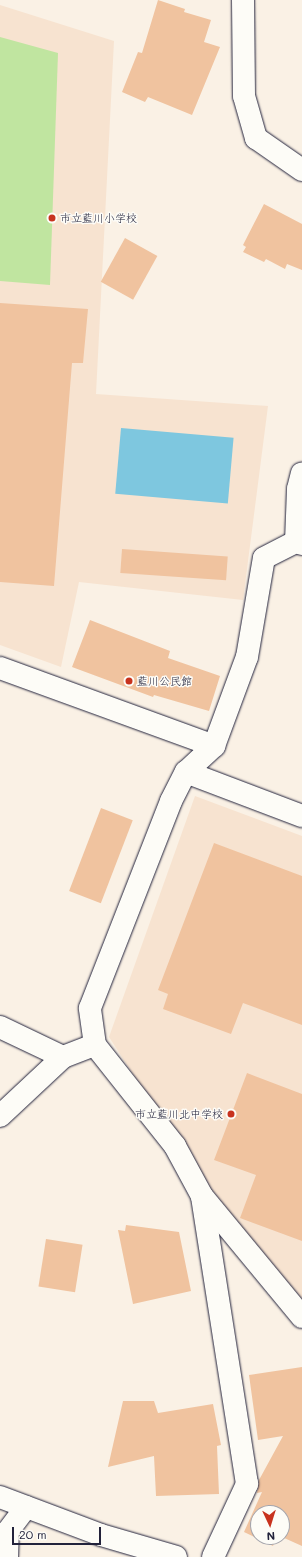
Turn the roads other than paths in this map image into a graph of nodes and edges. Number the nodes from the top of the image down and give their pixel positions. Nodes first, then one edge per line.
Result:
1 (243, 0) edge
2 (302, 170) edge
3 (302, 473) edge
4 (299, 543) edge
5 (0, 668) edge
6 (214, 746) junction
7 (186, 772) junction
8 (302, 816) edge
9 (0, 1027) edge
10 (95, 1045) junction
11 (63, 1057) junction
12 (0, 1116) edge
13 (202, 1196) junction
14 (302, 1317) edge
15 (0, 1497) edge
16 (26, 1507) junction
17 (4, 1531) edge
18 (7, 1557) edge
19 (176, 1557) edge
20 (213, 1557) edge

1 - 2 street
3 - 4 street
4 - 6 street
5 - 6 street
6 - 7 street
7 - 8 street
7 - 10 street
9 - 11 street
10 - 11 street
10 - 13 street
11 - 12 street
13 - 14 street
13 - 20 street
15 - 16 street
16 - 17 street
16 - 19 street
17 - 18 street

